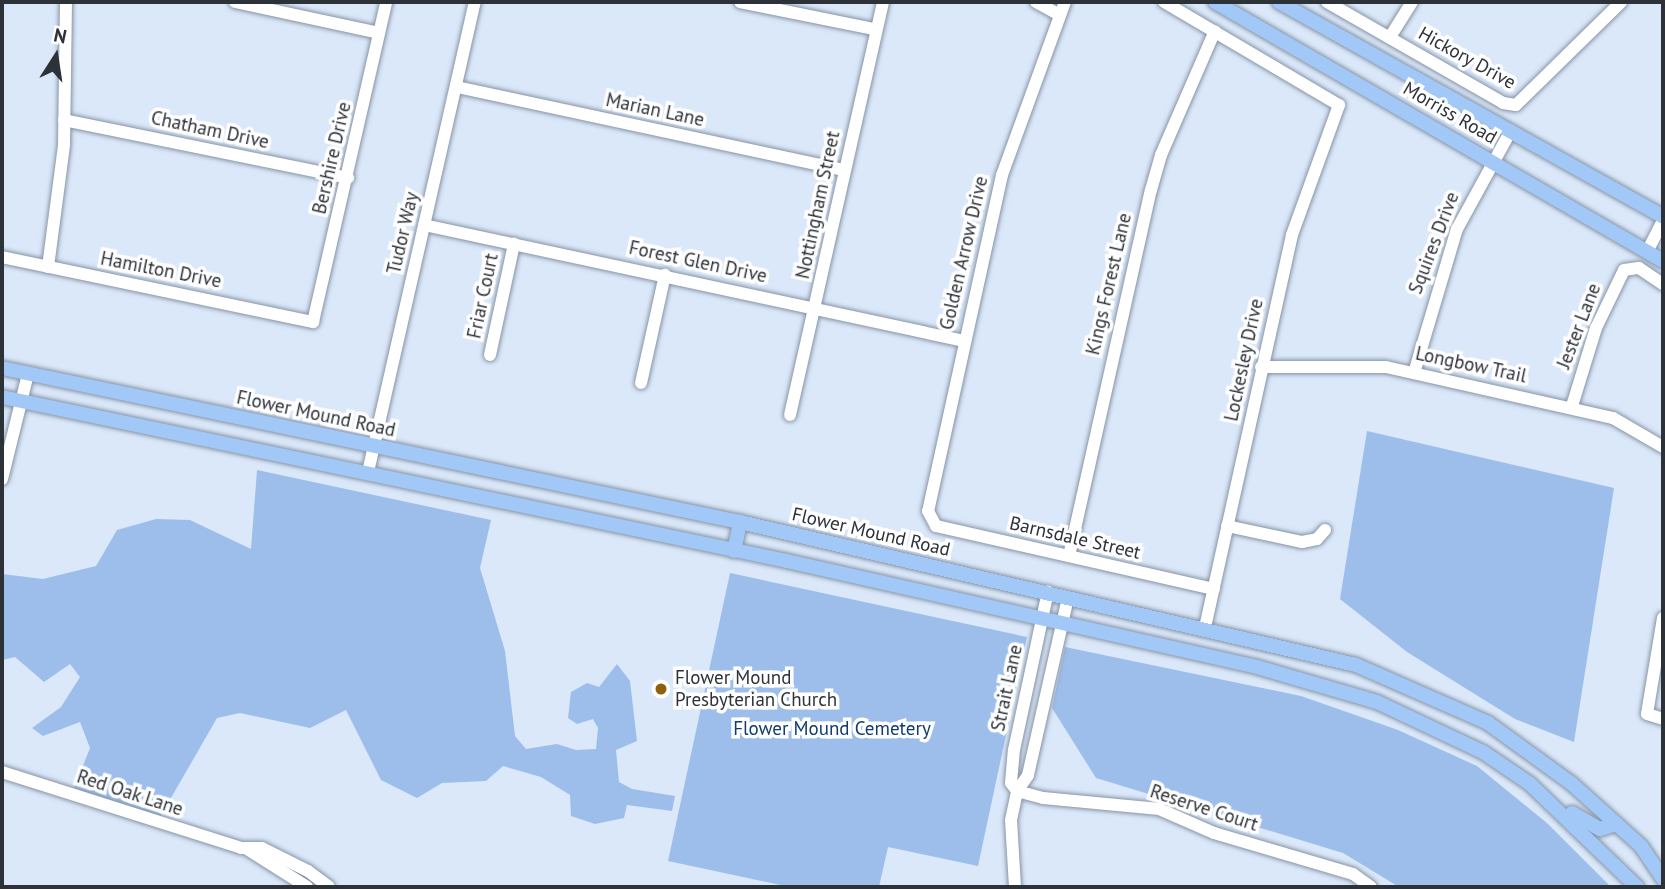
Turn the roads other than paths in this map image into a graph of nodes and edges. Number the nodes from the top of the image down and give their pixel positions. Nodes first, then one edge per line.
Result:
1 (66, 2) edge
2 (235, 2) edge
3 (386, 2) edge
4 (475, 2) edge
5 (740, 2) edge
6 (883, 2) edge
7 (1036, 2) edge
8 (1065, 2) edge
9 (1164, 2) edge
10 (1215, 2) edge
11 (1279, 2) edge
12 (1327, 2) edge
13 (1412, 2) edge
14 (1621, 2) edge
15 (1058, 14) junction
16 (874, 29) junction
17 (1214, 31) junction
18 (379, 33) junction
19 (1390, 37) junction
20 (457, 87) junction
21 (64, 120) junction
22 (1508, 134) junction
23 (1493, 160) junction
24 (844, 170) junction
25 (348, 178) junction
26 (1663, 219) edge
27 (424, 225) junction
28 (514, 244) junction
29 (1648, 250) junction
30 (2, 257) edge
31 (1663, 261) edge
32 (48, 267) junction
33 (665, 275) junction
34 (1663, 285) edge
35 (816, 307) junction
36 (313, 322) joint
37 (964, 341) junction
38 (490, 355) dead end
39 (1261, 367) junction
40 (2, 368) edge
41 (1414, 373) junction
42 (28, 374) junction
43 (641, 383) dead end
44 (2, 397) edge
45 (23, 401) junction
46 (1572, 406) junction
47 (790, 415) dead end
48 (375, 446) junction
49 (1663, 447) edge
50 (368, 472) junction
51 (2, 480) edge
52 (931, 520) joint
53 (740, 522) junction
54 (1227, 526) junction
55 (1325, 530) dead end
56 (734, 551) junction
57 (1069, 556) junction
58 (1214, 589) junction
59 (1048, 592) junction
60 (1068, 597) junction
61 (1042, 618) junction
62 (1663, 618) edge
63 (1062, 623) junction
64 (1205, 628) junction
65 (1663, 719) edge
66 (2, 772) edge
67 (1017, 792) junction
68 (1550, 800) junction
69 (1616, 824) junction
70 (247, 849) junction
71 (1663, 879) edge
72 (307, 887) edge
73 (330, 887) edge
74 (1015, 887) edge
75 (1371, 887) edge
76 (1637, 887) edge

1 - 21 street
2 - 18 street
3 - 18 street, Bershire Drive
4 - 20 street, Tudor Way
5 - 16 street
6 - 16 street, Nottingham Street
7 - 15 street
8 - 15 street, Golden Arrow Drive
9 - 17 street
10 - 23 main road, Morriss Road
11 - 22 main road, Morriss Road
12 - 19 street, Hickory Drive
13 - 19 street
14 - 19 street, Hickory Drive
15 - 37 street, Golden Arrow Drive
16 - 24 street, Nottingham Street
17 - 39 street, Lockesley Drive
17 - 57 street, Kings Forest Lane
18 - 25 street, Bershire Drive
20 - 24 street, Marian Lane
20 - 27 street, Tudor Way
21 - 25 street, Chatham Drive
21 - 32 street
22 - 23 street, Squires Drive
22 - 26 main road, Morriss Road
23 - 29 main road, Morriss Road
23 - 41 street, Squires Drive
24 - 35 street, Nottingham Street
25 - 36 street, Bershire Drive
26 - 29 street
27 - 28 street, Forest Glen Drive
27 - 48 street, Tudor Way
28 - 33 street, Forest Glen Drive
28 - 38 street, Friar Court
29 - 31 main road, Morriss Road
30 - 32 street, Hamilton Drive
32 - 36 street, Hamilton Drive
33 - 35 street, Forest Glen Drive
33 - 43 street
34 - 46 street, Jester Lane
35 - 37 street, Forest Glen Drive
35 - 47 street, Nottingham Street
37 - 52 street, Golden Arrow Drive
39 - 41 street, Longbow Trail
39 - 54 street, Lockesley Drive
40 - 42 main road, Flower Mound Road
41 - 46 street, Longbow Trail
42 - 45 street
42 - 48 main road, Flower Mound Road
44 - 45 main road
45 - 50 main road
45 - 51 street
46 - 49 street, Longbow Trail
48 - 50 street, Tudor Way
48 - 53 main road, Flower Mound Road
50 - 56 main road
52 - 57 street, Barnsdale Street
53 - 56 main road
53 - 59 main road, Flower Mound Road
54 - 55 street
54 - 58 street, Lockesley Drive
56 - 61 main road
57 - 58 street, Barnsdale Street
58 - 64 street, Lockesley Drive
59 - 60 main road, Flower Mound Road
59 - 61 street, Strait Lane
60 - 63 street, Strait Lane
60 - 64 main road, Flower Mound Road
61 - 63 main road
61 - 67 street, Strait Lane
62 - 65 street
63 - 67 street, Strait Lane
63 - 68 main road
64 - 69 main road, Flower Mound Road
66 - 70 street, Red Oak Lane
67 - 74 street, Strait Lane
67 - 75 street, Reserve Court
68 - 69 main road
68 - 76 main road
69 - 71 main road, Flower Mound Road
70 - 72 street, Red Oak Lane
70 - 73 street, Red Oak Lane

